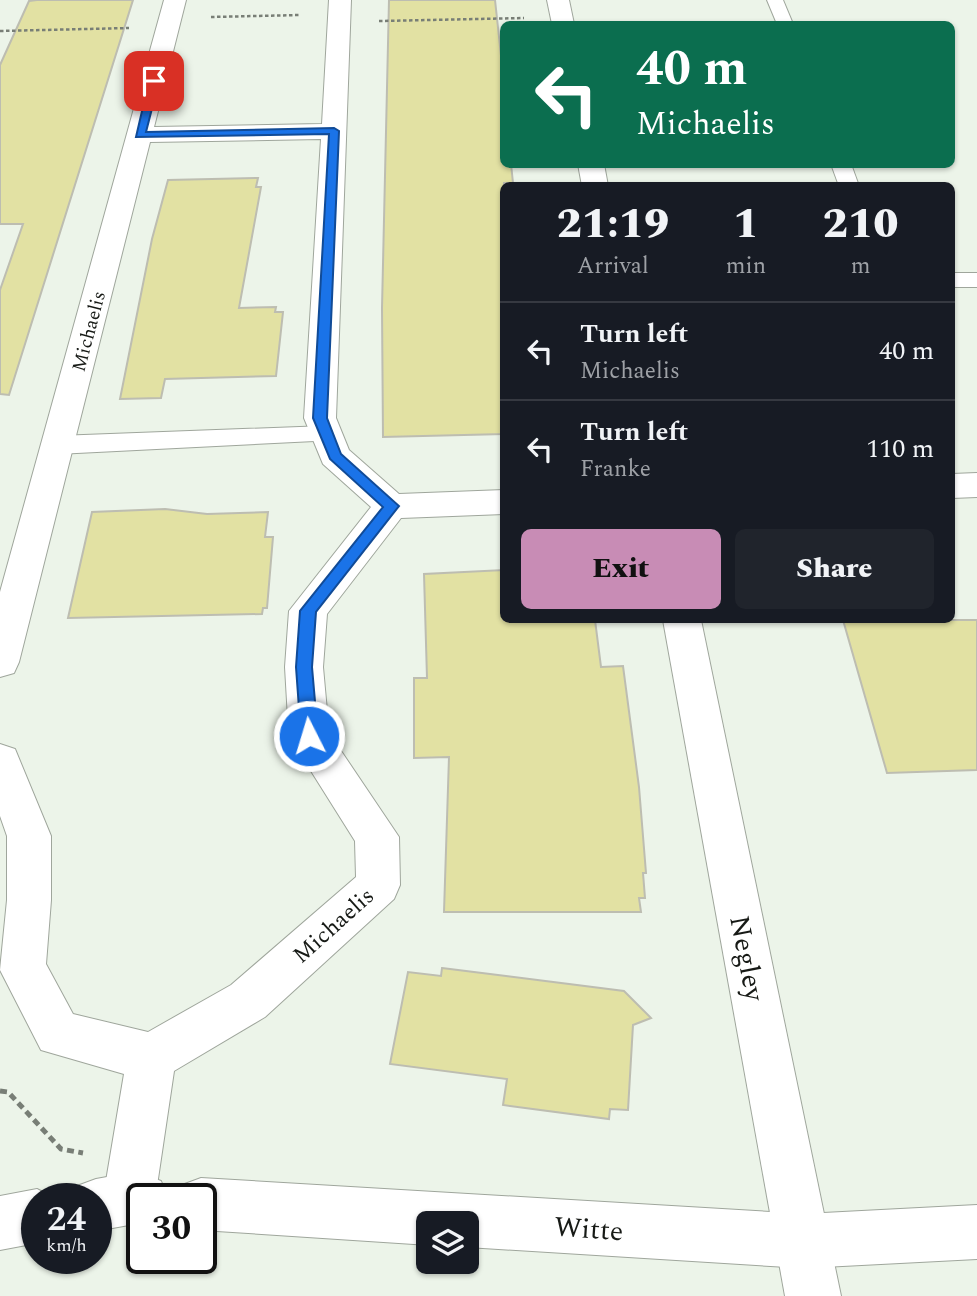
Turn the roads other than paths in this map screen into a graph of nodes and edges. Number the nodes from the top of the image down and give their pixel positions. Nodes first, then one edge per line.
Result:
1 (775, 0) edge
2 (340, 12) edge
3 (171, 15) edge
4 (784, 21) edge
5 (334, 131) junction
6 (139, 135) junction
7 (977, 280) edge
8 (955, 281) edge
9 (326, 435) junction
10 (57, 445) junction
11 (977, 485) edge
12 (955, 486) edge
13 (500, 502) edge
14 (391, 506) junction
15 (683, 623) edge
16 (0, 662) edge
17 (0, 761) edge
18 (151, 1057) junction
19 (127, 1183) edge
20 (217, 1205) edge
21 (21, 1219) edge
22 (0, 1223) edge
23 (977, 1232) edge
24 (804, 1241) junction
25 (813, 1296) edge

1 - 4 lane
2 - 5 street
3 - 6 street, Michaelis
5 - 6 street
5 - 9 street
6 - 10 street, Michaelis
7 - 8 lane
9 - 10 lane
9 - 14 street
10 - 16 street, Michaelis
11 - 12 street
13 - 14 street
14 - 18 street, Michaelis
15 - 24 street, Negley
17 - 18 street
18 - 19 street
20 - 24 street, Witte
21 - 22 street
23 - 24 street, Witte
24 - 25 street, Negley

